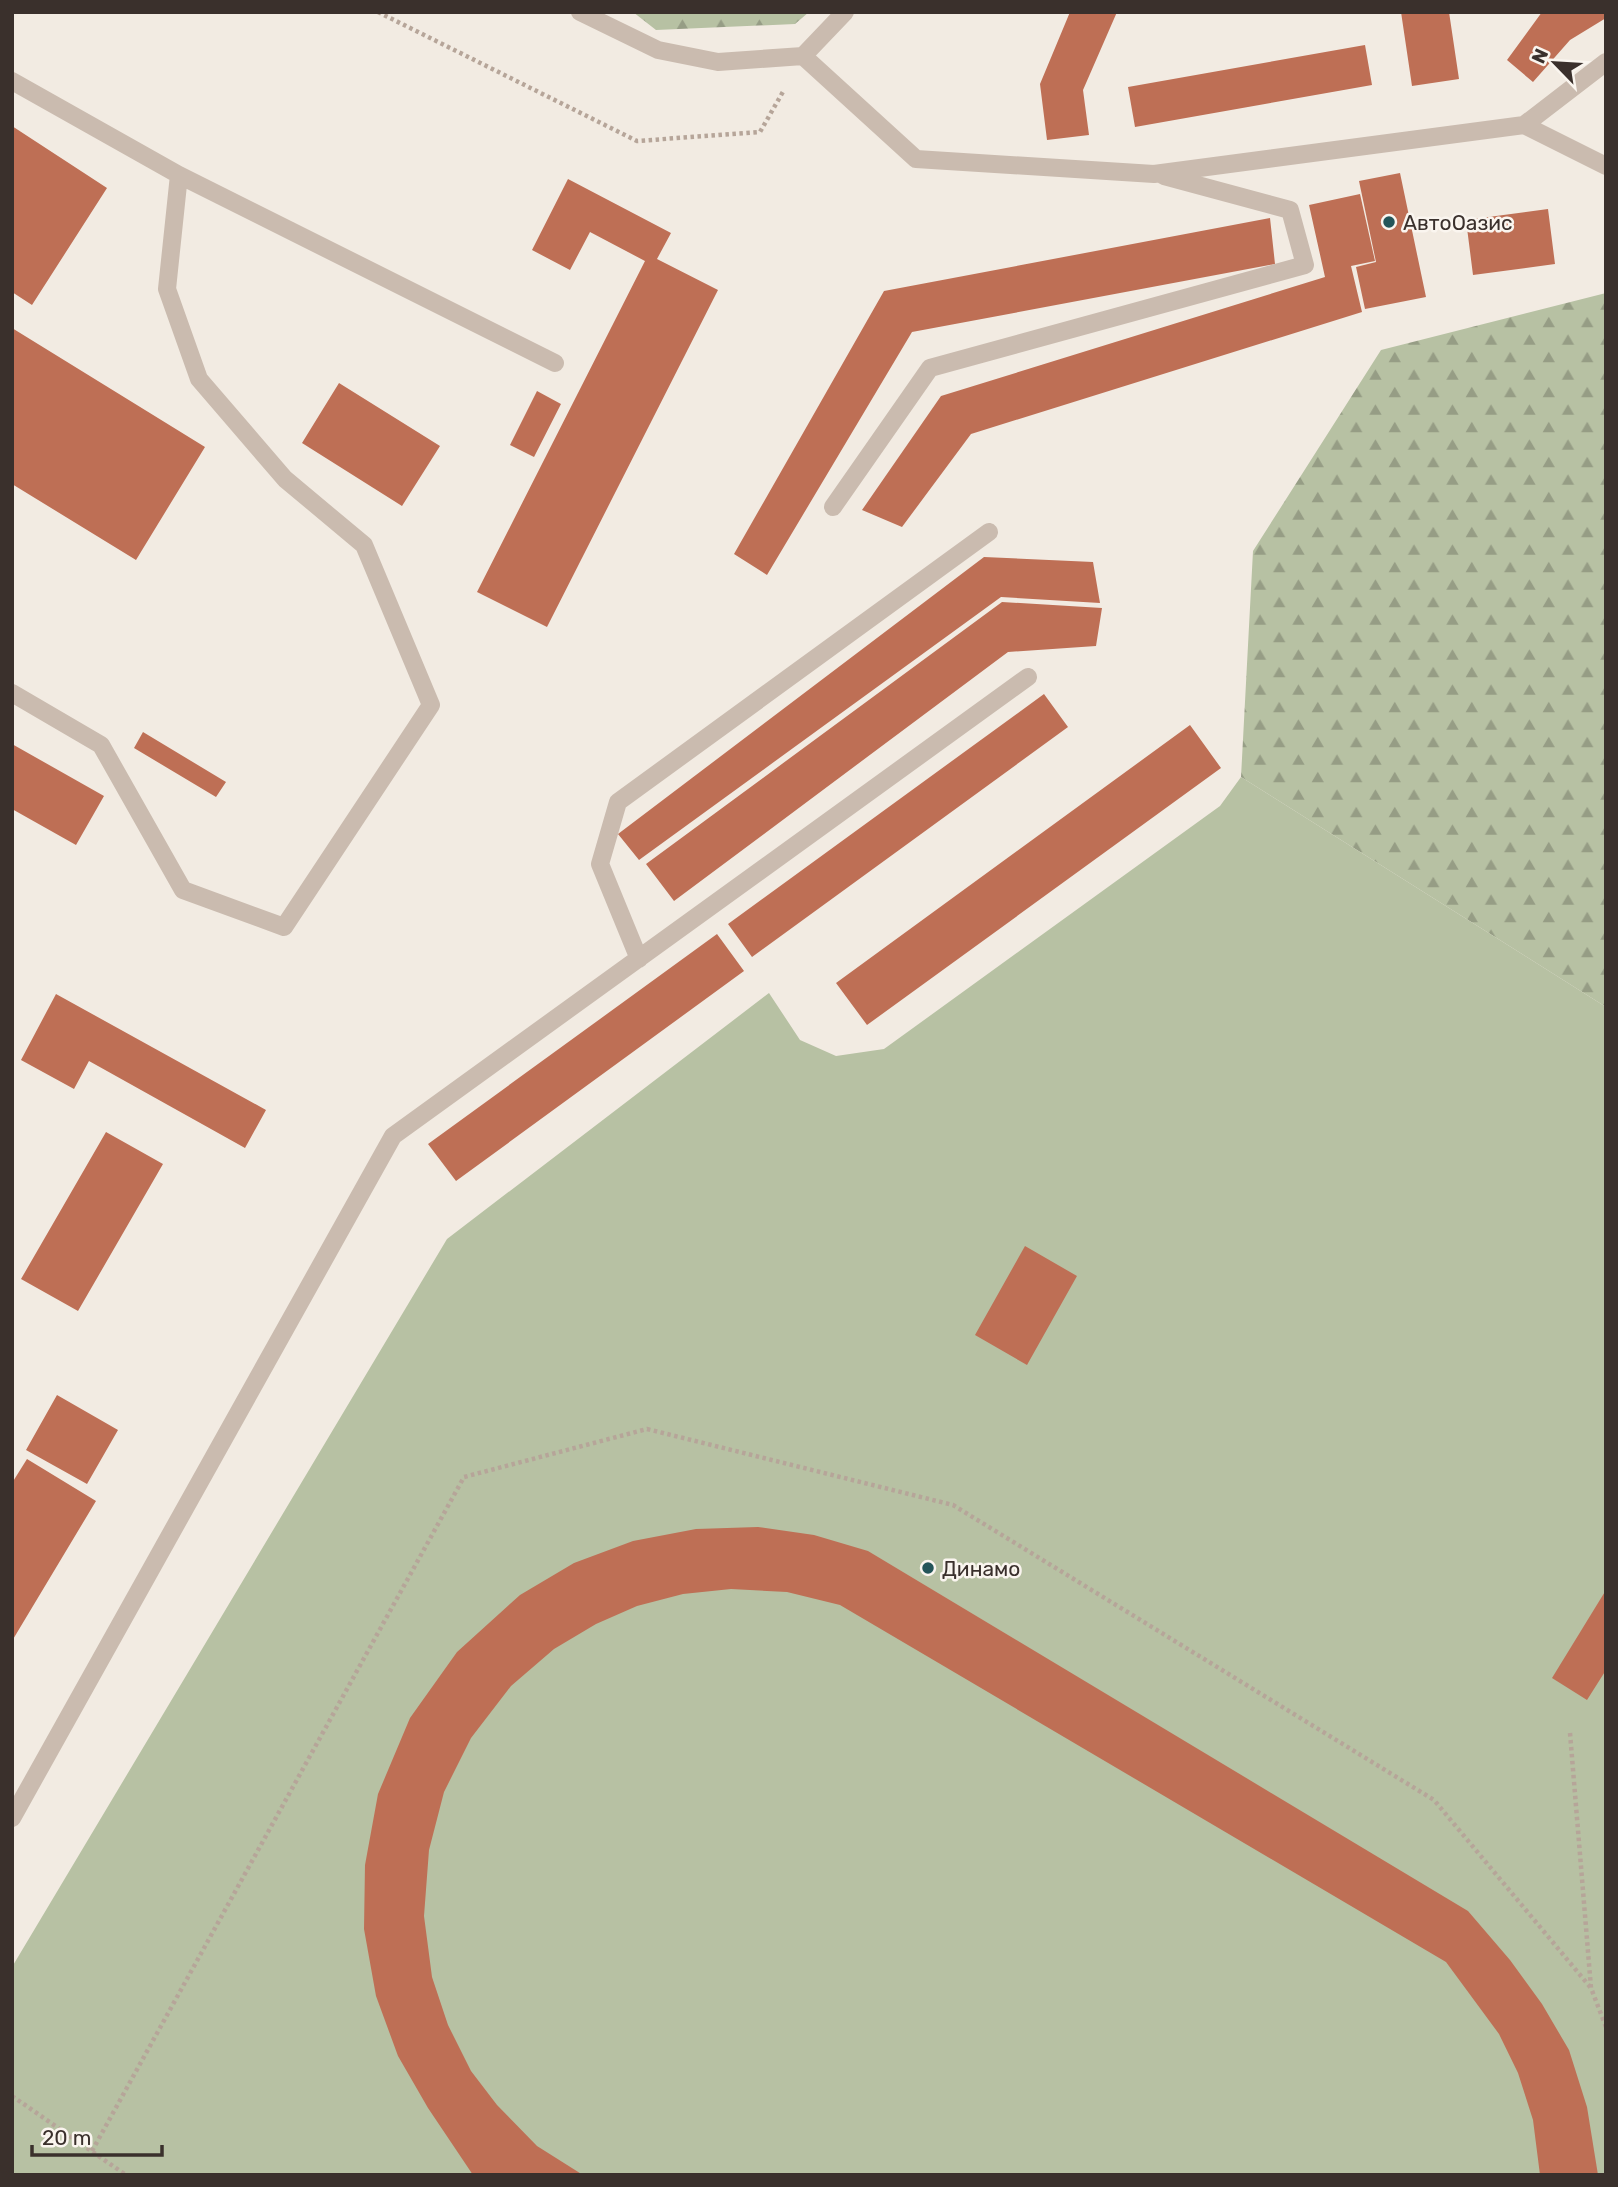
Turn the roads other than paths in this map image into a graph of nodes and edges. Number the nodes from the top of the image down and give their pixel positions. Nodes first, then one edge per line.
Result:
1 (580, 12) edge
2 (845, 12) edge
3 (803, 56) junction
4 (1606, 62) edge
5 (12, 81) edge
6 (1524, 125) junction
7 (1606, 166) edge
8 (1154, 174) junction
9 (179, 175) junction
10 (555, 363) dead end
11 (833, 507) dead end
12 (989, 532) dead end
13 (1028, 677) dead end
14 (12, 693) edge
15 (639, 959) junction
16 (12, 1818) edge

1 - 3 street
2 - 3 street
3 - 8 street
4 - 6 street
5 - 9 street
6 - 7 street
6 - 8 street
8 - 11 street
9 - 10 street
9 - 14 street
12 - 15 street
13 - 15 street
15 - 16 street

